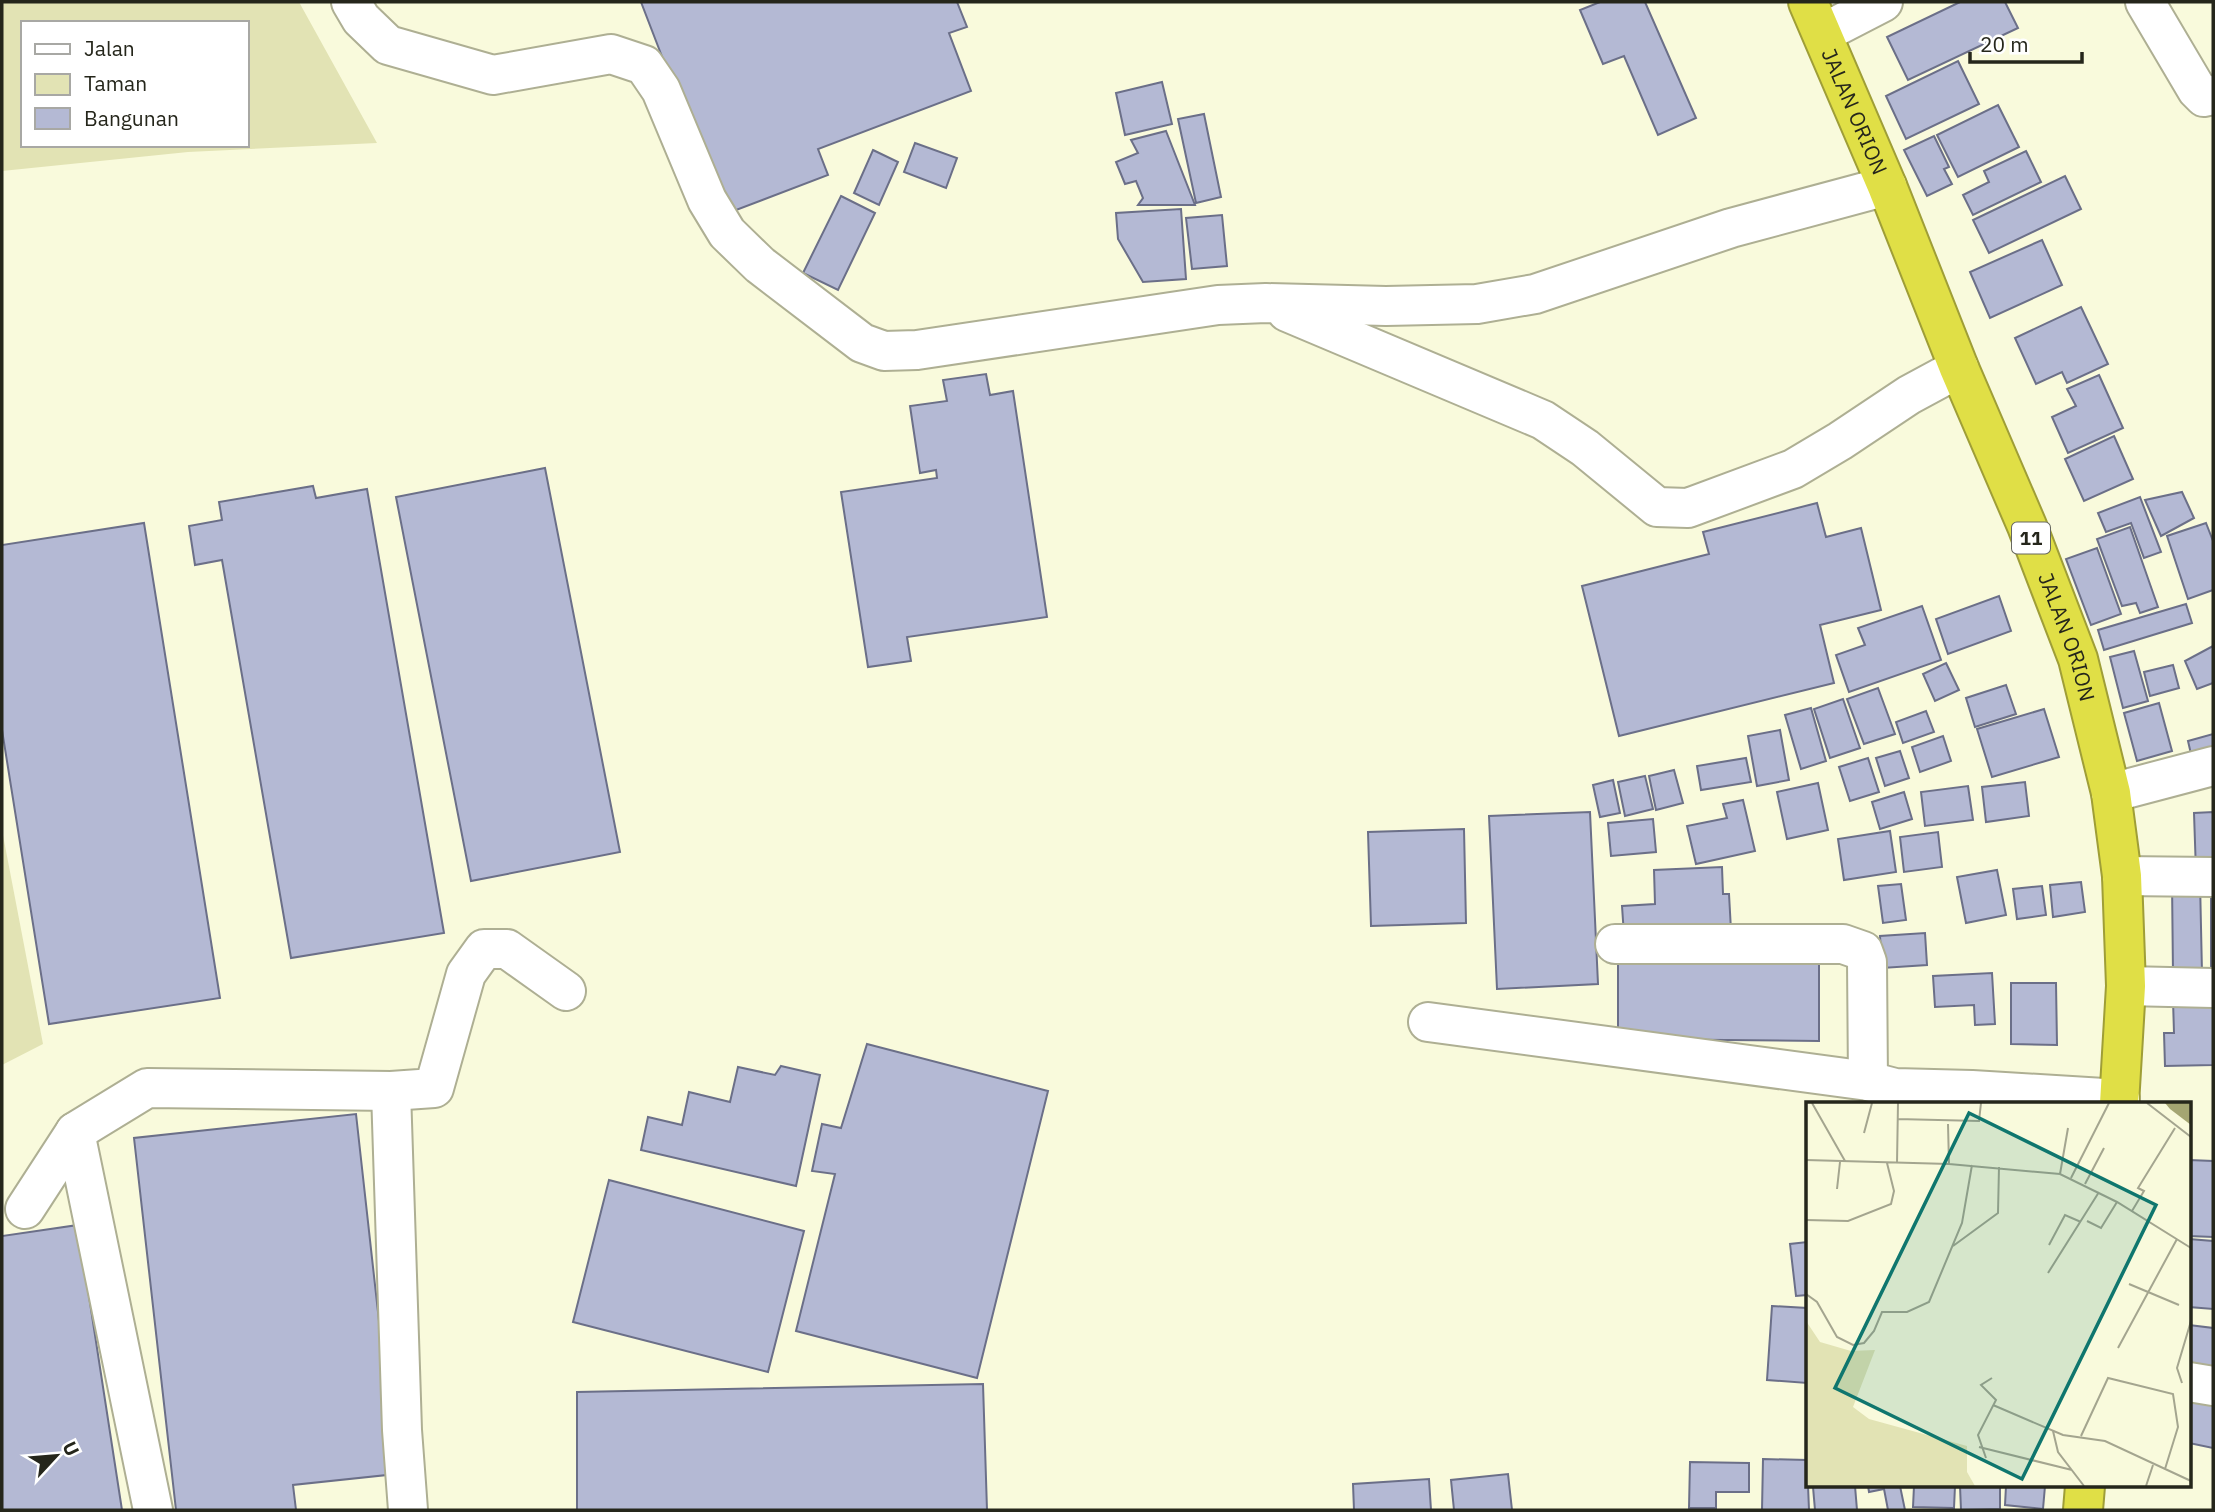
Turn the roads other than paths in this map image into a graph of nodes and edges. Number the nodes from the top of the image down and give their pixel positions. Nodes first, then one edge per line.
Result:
1 (351, 2) edge
2 (1883, 2) edge
3 (2144, 2) edge
4 (1816, 18) edge
5 (2213, 95) edge
6 (1887, 186) junction
7 (1265, 303) junction
8 (1959, 368) junction
9 (2213, 766) edge
10 (2111, 793) junction
11 (2122, 876) junction
12 (2213, 877) edge
13 (1615, 944) dead end
14 (2126, 986) junction
15 (2213, 988) edge
16 (566, 992) dead end
17 (1429, 1022) dead end
18 (1868, 1081) junction
19 (391, 1091) junction
20 (2120, 1102) edge
21 (75, 1132) junction
22 (25, 1209) dead end
23 (2190, 1382) edge
24 (2213, 1386) edge
25 (2085, 1488) edge
26 (153, 1510) edge
27 (408, 1510) edge
28 (2083, 1510) edge

1 - 7 street
2 - 4 street
3 - 5 street
4 - 6 highway, JALAN ORION / 11
6 - 7 street
6 - 8 highway, JALAN ORION / 11
7 - 8 street
8 - 10 highway, JALAN ORION / 11
9 - 10 street
10 - 11 highway, JALAN ORION / 11
11 - 12 street
11 - 14 highway, JALAN ORION / 11
13 - 18 street
14 - 15 street
14 - 20 highway, JALAN ORION / 11
16 - 19 street
17 - 18 street
18 - 20 street
19 - 21 street
19 - 27 street
21 - 22 street
21 - 26 street
23 - 24 street
25 - 28 highway

